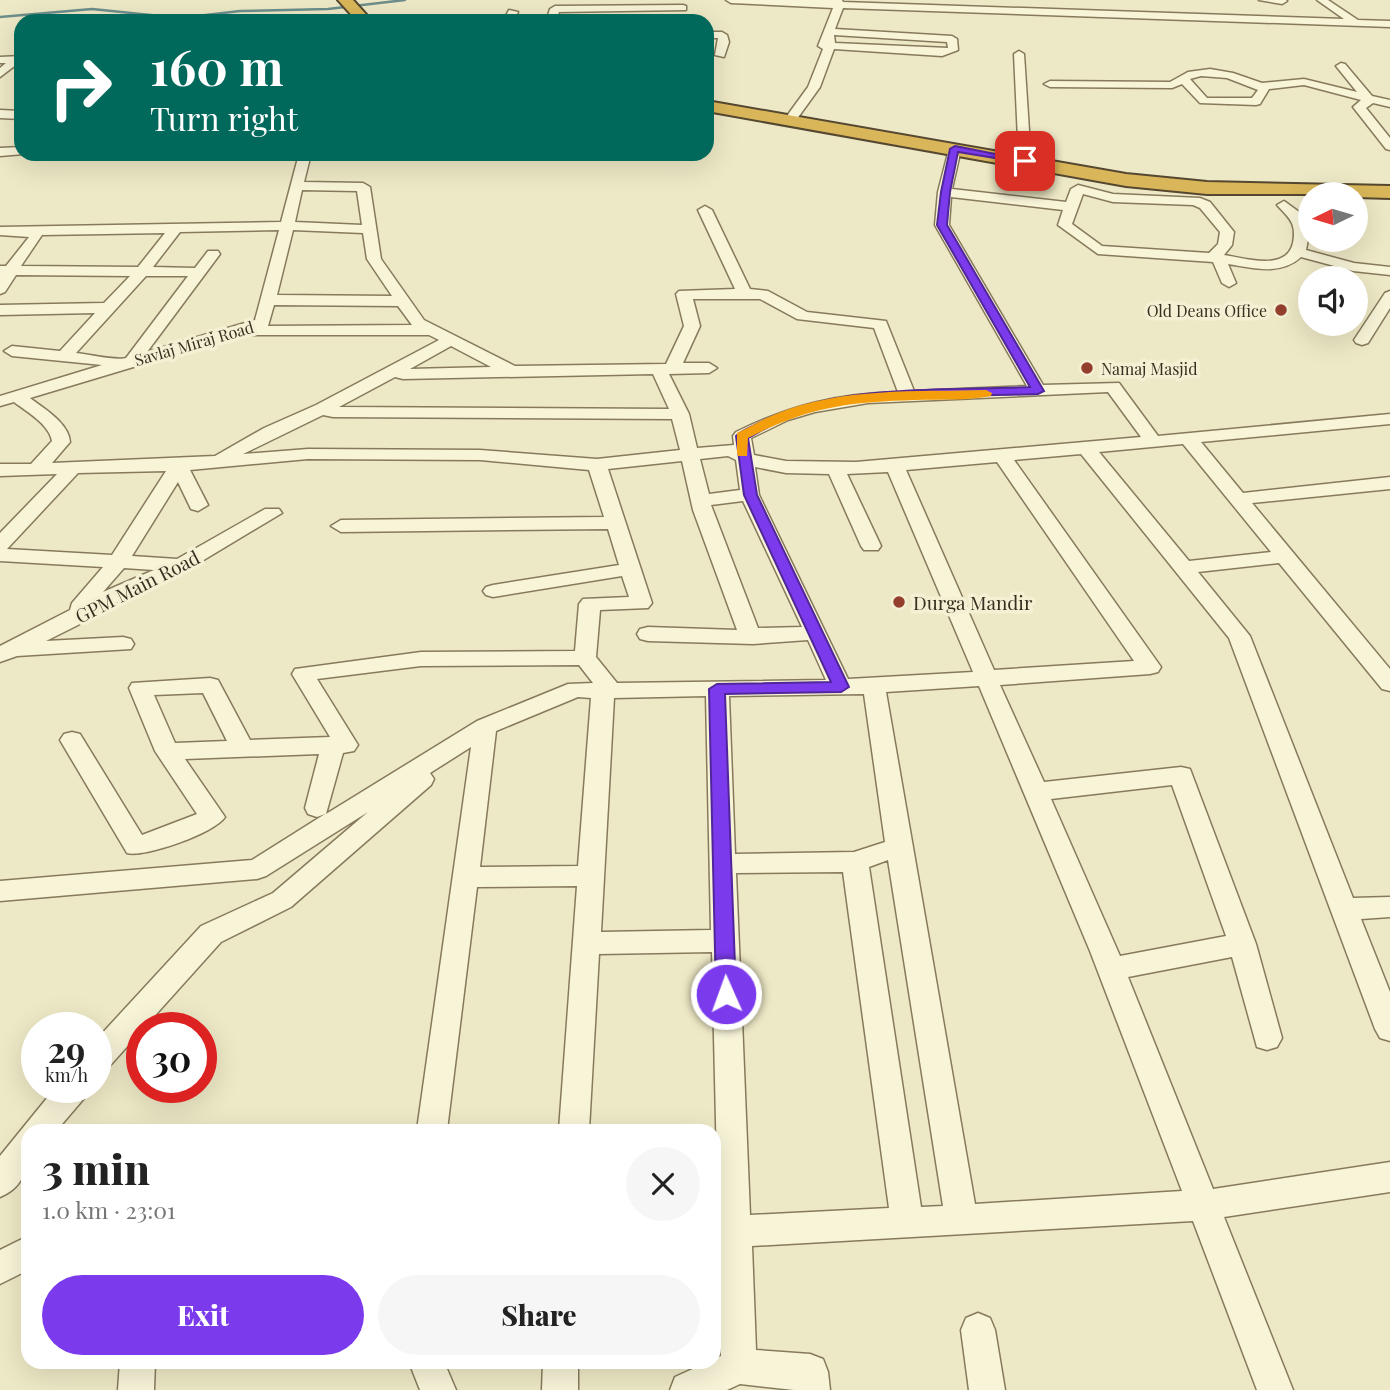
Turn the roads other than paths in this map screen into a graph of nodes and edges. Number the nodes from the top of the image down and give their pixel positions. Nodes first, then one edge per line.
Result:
1 (345, 0) edge
2 (732, 0) edge
3 (1021, 0) edge
4 (1264, 0) edge
5 (1281, 0) edge
6 (1322, 0) edge
7 (838, 3) edge
8 (684, 4) edge
9 (921, 4) edge
10 (954, 5) edge
11 (1024, 12) junction
12 (359, 14) edge
13 (553, 14) edge
14 (1293, 21) junction
15 (1355, 23) junction
16 (1388, 25) edge
17 (829, 32) junction
18 (714, 35) edge
19 (830, 46) junction
20 (1019, 54) dead end
21 (720, 55) dead end
22 (14, 62) edge
23 (1341, 66) dead end
24 (0, 74) edge
25 (1184, 79) junction
26 (1356, 82) junction
27 (1033, 84) junction
28 (1260, 87) junction
29 (1384, 88) edge
30 (1336, 90) junction
31 (1370, 99) junction
32 (1390, 104) edge
33 (714, 107) edge
34 (790, 120) junction
35 (1390, 146) edge
36 (955, 149) junction
37 (303, 161) edge
38 (1025, 161) junction
39 (297, 186) junction
40 (1182, 186) junction
41 (945, 192) junction
42 (1390, 192) edge
43 (1195, 201) junction
44 (1284, 205) dead end
45 (1070, 207) junction
46 (705, 210) dead end
47 (1298, 217) edge
48 (287, 226) junction
49 (175, 229) junction
50 (370, 229) junction
51 (0, 231) edge
52 (34, 232) junction
53 (1298, 252) joint
54 (214, 254) dead end
55 (1215, 258) junction
56 (5, 270) edge
57 (143, 270) junction
58 (1390, 271) edge
59 (200, 272) junction
60 (1229, 283) dead end
61 (0, 289) edge
62 (745, 294) junction
63 (1390, 296) edge
64 (268, 300) junction
65 (403, 301) junction
66 (110, 308) junction
67 (0, 310) edge
68 (431, 330) junction
69 (234, 331) junction
70 (451, 340) junction
71 (1362, 340) dead end
72 (12, 351) dead end
73 (64, 356) junction
74 (124, 363) junction
75 (709, 368) dead end
76 (665, 369) junction
77 (392, 371) junction
78 (512, 371) junction
79 (1038, 391) junction
80 (908, 397) junction
81 (8, 399) edge
82 (322, 409) junction
83 (680, 414) junction
84 (1390, 419) edge
85 (1187, 436) junction
86 (1152, 440) junction
87 (1085, 447) junction
88 (1001, 455) junction
89 (690, 456) junction
90 (743, 459) junction
91 (216, 462) junction
92 (179, 465) junction
93 (597, 465) junction
94 (895, 466) junction
95 (38, 467) junction
96 (74, 467) junction
97 (836, 469) junction
98 (0, 470) edge
99 (1390, 483) edge
100 (750, 495) junction
101 (1238, 499) junction
102 (701, 500) junction
103 (198, 505) dead end
104 (272, 513) dead end
105 (616, 523) junction
106 (341, 526) dead end
107 (2, 543) edge
108 (871, 546) dead end
109 (1284, 556) junction
110 (117, 562) junction
111 (180, 566) junction
112 (1184, 568) junction
113 (630, 569) junction
114 (493, 591) dead end
115 (70, 620) junction
116 (816, 633) junction
117 (648, 634) dead end
118 (753, 637) junction
119 (123, 644) dead end
120 (4, 652) edge
121 (585, 657) junction
122 (987, 677) junction
123 (1390, 684) edge
124 (874, 686) junction
125 (841, 687) junction
126 (717, 689) junction
127 (607, 691) junction
128 (485, 727) junction
129 (72, 740) dead end
130 (333, 745) junction
131 (242, 748) junction
132 (167, 751) junction
133 (427, 763) junction
134 (1035, 792) junction
135 (317, 808) dead end
136 (900, 847) junction
137 (855, 862) junction
138 (722, 863) junction
139 (592, 876) junction
140 (465, 877) junction
141 (0, 891) edge
142 (1390, 907) edge
143 (1344, 909) junction
144 (724, 941) junction
145 (587, 943) junction
146 (1242, 944) junction
147 (1111, 969) junction
148 (1390, 1028) edge
149 (1267, 1038) dead end
150 (112, 1044) edge
151 (61, 1103) edge
152 (43, 1124) edge
153 (433, 1124) edge
154 (574, 1124) edge
155 (21, 1153) edge
156 (1390, 1177) edge
157 (0, 1182) edge
158 (1203, 1205) junction
159 (962, 1220) junction
160 (908, 1222) junction
161 (734, 1231) junction
162 (21, 1256) edge
163 (0, 1268) edge
164 (725, 1307) edge
165 (978, 1330) dead end
166 (739, 1366) junction
167 (138, 1369) edge
168 (430, 1369) edge
169 (561, 1369) edge
170 (136, 1390) edge
171 (438, 1390) edge
172 (560, 1390) edge
173 (688, 1390) edge
174 (812, 1390) edge
175 (986, 1390) edge
176 (1275, 1390) edge

1 - 12 highway
2 - 7 street
3 - 11 street
4 - 5 street
5 - 14 street
6 - 15 street
7 - 9 street
7 - 17 street
8 - 13 street
9 - 10 street
10 - 11 street
11 - 14 street
14 - 15 street
15 - 16 street
17 - 19 street
17 - 19 street
18 - 21 street
19 - 34 street
20 - 27 street
22 - 24 street
23 - 26 street
25 - 27 street
25 - 28 street
25 - 28 street
26 - 29 street
26 - 30 street
26 - 31 street
27 - 38 street
28 - 30 street
29 - 31 street
30 - 31 street
31 - 32 street
31 - 35 street
33 - 34 highway
34 - 36 highway
36 - 38 highway
36 - 41 street
37 - 39 street, Savlaj Miraj Road
38 - 40 highway
39 - 48 street, Savlaj Miraj Road
39 - 50 street
40 - 42 highway
40 - 43 street
41 - 45 street
41 - 79 street
43 - 45 street
43 - 55 street
44 - 47 street
45 - 55 street
46 - 62 street
48 - 49 street
48 - 50 street
48 - 64 street, Savlaj Miraj Road
49 - 52 street
49 - 57 street
50 - 65 street
51 - 52 street
52 - 56 street
53 - 55 street
53 - 58 street
54 - 59 street
55 - 60 street
56 - 57 street
56 - 61 street
57 - 59 street
57 - 66 street
59 - 74 street
62 - 76 street
62 - 80 street
63 - 71 street
64 - 65 street
64 - 69 street, Savlaj Miraj Road
65 - 68 street
66 - 67 street
66 - 73 street
68 - 69 street
68 - 70 street
69 - 74 street, Savlaj Miraj Road
70 - 77 street
70 - 78 street
72 - 73 street
73 - 74 street
74 - 81 street, Savlaj Miraj Road
75 - 76 street
76 - 78 street
76 - 83 street
77 - 78 street
77 - 82 street
79 - 80 street
79 - 86 street
80 - 90 street
81 - 95 street
82 - 83 street
82 - 91 street
83 - 89 street
84 - 85 street
85 - 86 street
85 - 101 street
86 - 87 street
87 - 88 street
87 - 112 street
88 - 94 street
88 - 122 street
89 - 90 street
89 - 93 street
89 - 102 street
90 - 97 street
90 - 100 street
91 - 92 street
91 - 93 street
92 - 96 street
92 - 103 street
92 - 110 street
93 - 105 street
94 - 97 street
94 - 122 street
95 - 96 street
95 - 98 street
96 - 107 street
97 - 108 street
99 - 101 street
100 - 102 street
100 - 116 street
101 - 109 street
102 - 118 street
104 - 111 street, GPM Main Road
105 - 106 street
105 - 113 street
107 - 110 street
109 - 112 street
109 - 123 street
110 - 111 street
110 - 115 street
111 - 115 street, GPM Main Road
112 - 143 street
113 - 114 street
113 - 121 street
115 - 120 street, GPM Main Road
116 - 118 street
116 - 125 street
117 - 118 street
119 - 120 street
121 - 127 street
121 - 130 street
122 - 124 street
122 - 134 street
124 - 125 street
124 - 136 street
125 - 126 street
126 - 127 street
126 - 138 street
127 - 128 street
127 - 139 street
128 - 133 street
128 - 140 street
129 - 132 street
130 - 131 street
130 - 135 street
131 - 132 street
131 - 132 street
133 - 141 street
133 - 150 street
134 - 146 street
134 - 147 street
136 - 137 street
136 - 159 street
137 - 138 street
137 - 160 street
138 - 144 street
139 - 140 street
139 - 145 street
140 - 153 street
142 - 143 street
143 - 148 street
144 - 145 street
144 - 161 street
145 - 154 street
146 - 147 street
146 - 149 street
147 - 158 street
151 - 152 street
155 - 157 street
156 - 158 street
158 - 159 street
158 - 176 street
159 - 160 street
160 - 161 street
161 - 164 street
162 - 163 street
164 - 166 street
165 - 175 street
166 - 173 street
166 - 174 street
167 - 170 street
168 - 171 street
169 - 172 street

